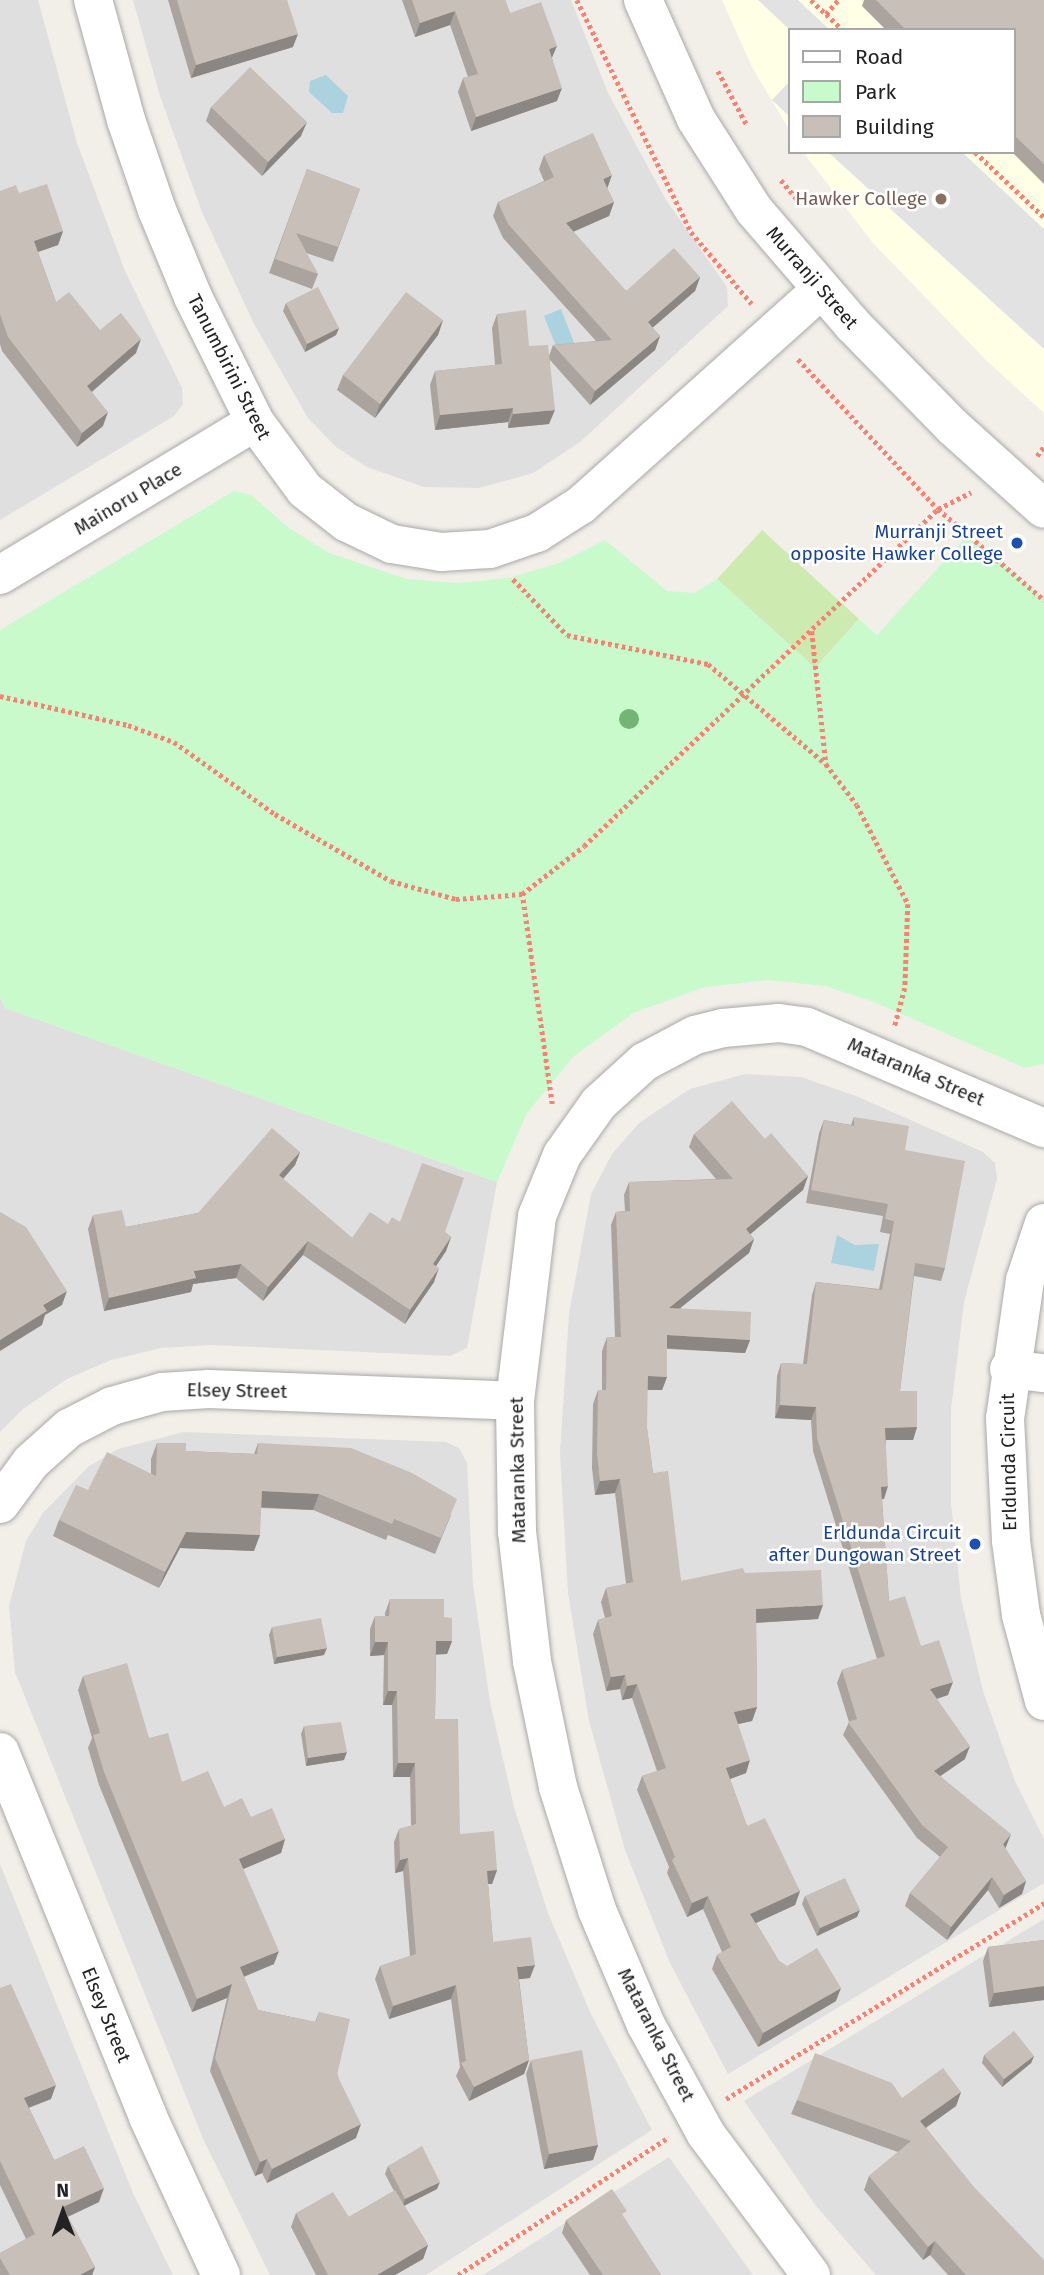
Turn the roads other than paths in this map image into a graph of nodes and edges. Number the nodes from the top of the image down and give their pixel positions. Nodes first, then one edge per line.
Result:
1 (93, 0) edge
2 (643, 0) edge
3 (821, 290) junction
4 (255, 422) junction
5 (1044, 509) edge
6 (0, 575) edge
7 (1044, 1128) edge
8 (1044, 1223) edge
9 (1027, 1371) edge
10 (515, 1401) junction
11 (0, 1504) edge
12 (1044, 1702) edge
13 (0, 1752) edge
14 (221, 2275) edge
15 (811, 2275) edge

1 - 4 street, Tanumbirini Street
2 - 3 street, Murranji Street
3 - 4 street, Tanumbirini Street
3 - 5 street, Murranji Street
4 - 6 street, Mainoru Place
7 - 10 street, Mataranka Street
8 - 9 street, Erldunda Circuit
9 - 12 street, Erldunda Circuit
10 - 11 street, Elsey Street
10 - 15 street, Mataranka Street
13 - 14 street, Elsey Street

